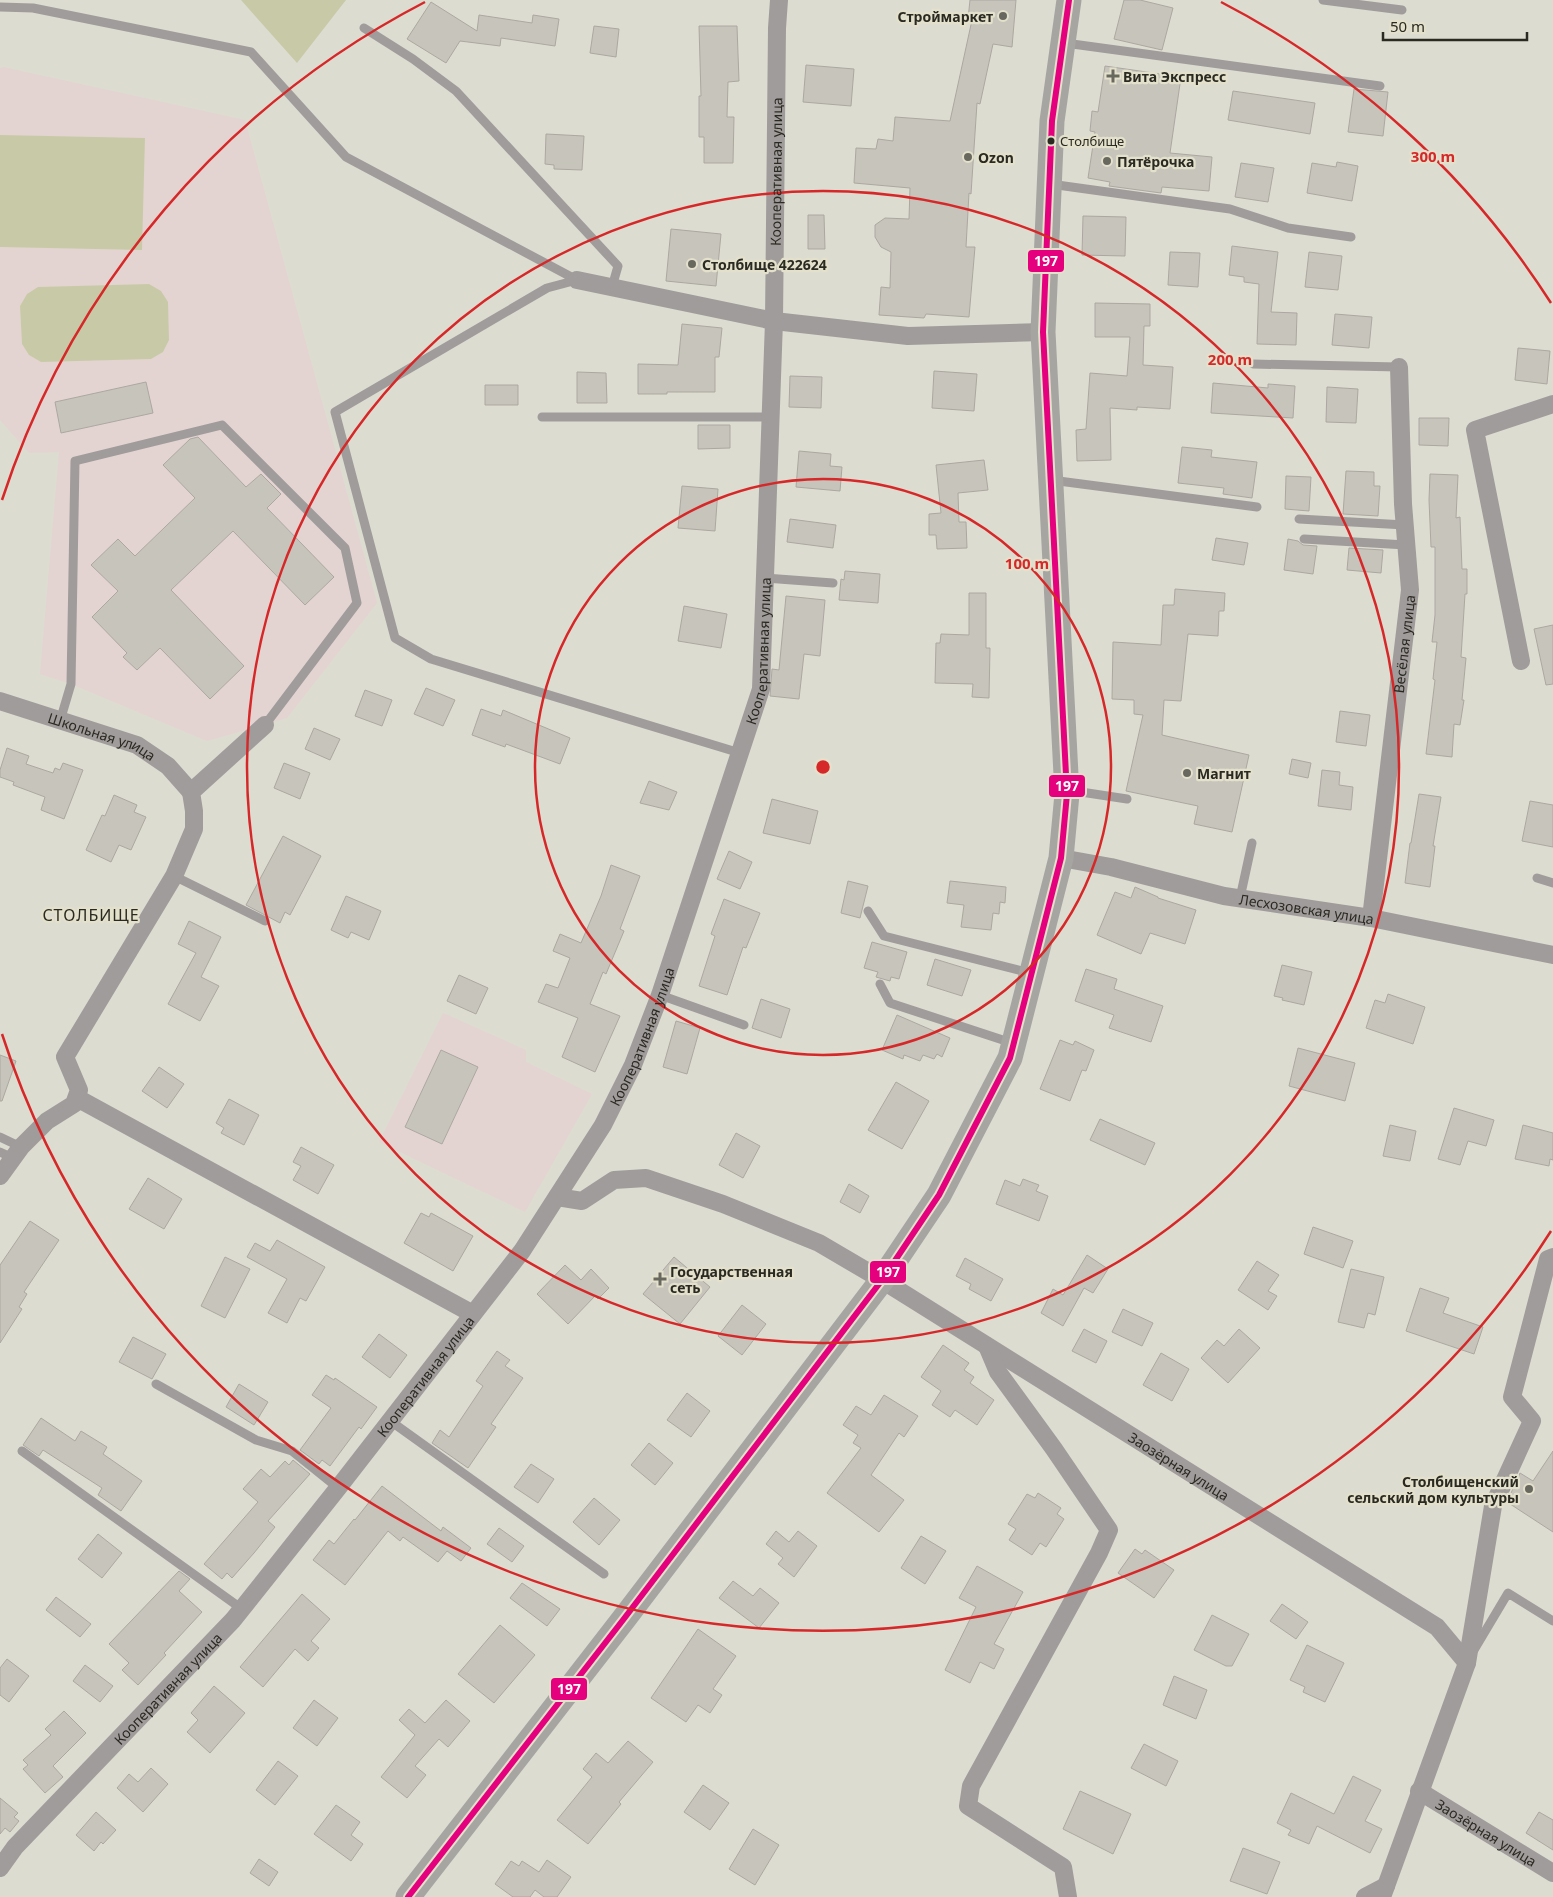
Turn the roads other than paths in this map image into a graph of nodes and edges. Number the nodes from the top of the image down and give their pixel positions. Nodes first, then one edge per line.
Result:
1 (779, 0) edge
2 (1069, 0) edge
3 (1323, 0) edge
4 (0, 7) edge
5 (1402, 10) dead end
6 (364, 28) dead end
7 (1063, 43) junction
8 (1380, 86) dead end
9 (1049, 184) junction
10 (1352, 237) dead end
11 (577, 280) junction
12 (612, 287) junction
13 (774, 321) junction
14 (1043, 332) junction
15 (1253, 364) dead end
16 (1399, 367) joint
17 (1553, 404) edge
18 (542, 417) dead end
19 (771, 417) junction
20 (1051, 480) junction
21 (1256, 507) dead end
22 (1299, 518) dead end
23 (1405, 525) junction
24 (1304, 538) dead end
25 (1406, 545) junction
26 (765, 578) junction
27 (834, 583) dead end
28 (1521, 661) dead end
29 (0, 701) edge
30 (60, 720) junction
31 (265, 725) joint
32 (740, 753) junction
33 (191, 792) junction
34 (1066, 799) junction
35 (1127, 799) dead end
36 (1252, 842) dead end
37 (1062, 852) junction
38 (174, 876) junction
39 (1537, 878) dead end
40 (1553, 883) edge
41 (1242, 890) junction
42 (868, 911) dead end
43 (1370, 918) junction
44 (265, 921) dead end
45 (1553, 955) edge
46 (1032, 974) junction
47 (880, 984) dead end
48 (660, 994) junction
49 (744, 1025) dead end
50 (1013, 1044) junction
51 (76, 1098) junction
52 (0, 1137) edge
53 (11, 1152) edge
54 (0, 1176) edge
55 (557, 1197) junction
56 (1553, 1257) edge
57 (882, 1280) junction
58 (473, 1314) junction
59 (987, 1346) junction
60 (156, 1384) dead end
61 (389, 1420) junction
62 (22, 1451) dead end
63 (338, 1488) junction
64 (604, 1574) dead end
65 (242, 1608) junction
66 (1553, 1621) edge
67 (1467, 1664) junction
68 (1419, 1791) junction
69 (0, 1868) edge
70 (1553, 1873) edge
71 (1384, 1891) edge
72 (408, 1897) edge
73 (1068, 1897) edge
74 (1365, 1897) edge

1 - 13 street, Кооперативная улица
2 - 7 street
3 - 5 lane
4 - 11 lane
6 - 12 lane
7 - 8 lane
7 - 9 street
9 - 10 lane
9 - 14 street
11 - 12 street
11 - 32 lane
12 - 13 street
13 - 14 street
13 - 19 street, Кооперативная улица
14 - 20 street
15 - 16 lane
16 - 23 street, Весёлая улица
17 - 28 street
18 - 19 lane
19 - 26 street, Кооперативная улица
20 - 21 lane
20 - 34 street
22 - 23 lane
23 - 25 street, Весёлая улица
24 - 25 lane
25 - 43 street, Весёлая улица
26 - 27 lane
26 - 32 street, Кооперативная улица
29 - 30 street, Школьная улица
30 - 31 lane
30 - 33 street, Школьная улица
31 - 33 street
32 - 48 street, Кооперативная улица
33 - 38 street
34 - 35 lane
34 - 37 street
36 - 41 lane
37 - 41 street, Лесхозовская улица
37 - 46 street
38 - 44 lane
38 - 51 street
39 - 40 lane
41 - 43 street, Лесхозовская улица
42 - 46 lane
43 - 45 street, Лесхозовская улица
46 - 50 street
47 - 50 lane
48 - 49 lane
48 - 55 street, Кооперативная улица
50 - 57 street
51 - 53 street
51 - 58 street
52 - 53 lane
53 - 54 street
55 - 57 street, Заозёрная улица
55 - 58 street, Кооперативная улица
56 - 67 street
57 - 59 street, Заозёрная улица
57 - 72 street
58 - 61 street, Кооперативная улица
59 - 67 street, Заозёрная улица
59 - 73 street
60 - 63 lane
61 - 63 street, Кооперативная улица
61 - 64 lane
62 - 65 lane
63 - 65 street, Кооперативная улица
65 - 69 street, Кооперативная улица
66 - 67 lane
67 - 68 street
68 - 70 street, Заозёрная улица
68 - 71 street
71 - 74 street

